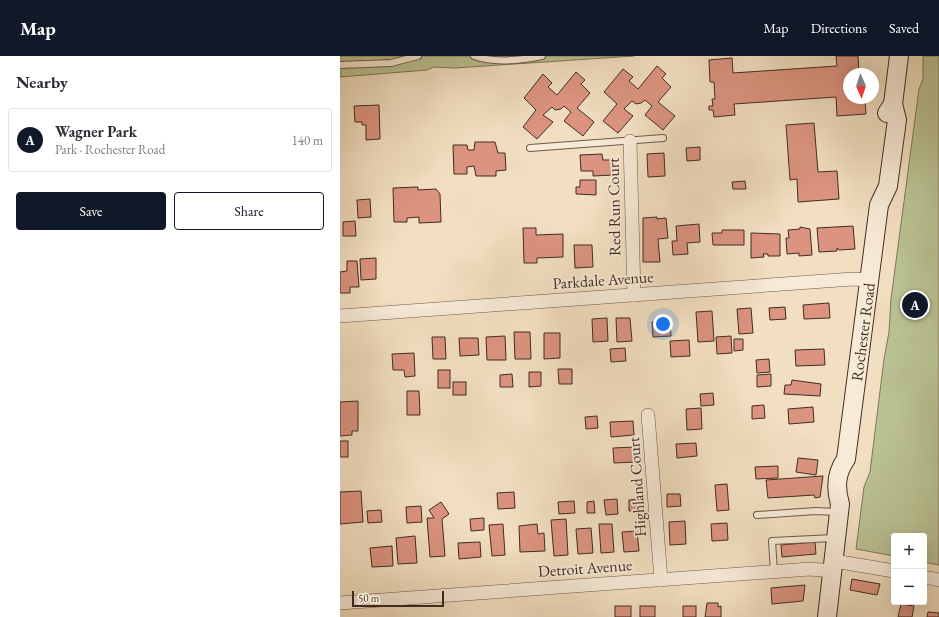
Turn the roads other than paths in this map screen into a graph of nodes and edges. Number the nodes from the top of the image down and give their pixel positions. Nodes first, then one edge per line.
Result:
1 (418, 56) edge
2 (474, 56) edge
3 (542, 56) edge
4 (899, 56) edge
5 (340, 66) edge
6 (663, 138) dead end
7 (630, 142) junction
8 (530, 148) dead end
9 (869, 280) junction
10 (634, 295) junction
11 (340, 316) edge
12 (648, 415) dead end
13 (839, 508) junction
14 (757, 514) dead end
15 (836, 538) junction
16 (833, 566) junction
17 (891, 571) edge
18 (774, 572) junction
19 (927, 578) edge
20 (661, 580) junction
21 (939, 580) edge
22 (340, 603) edge
23 (827, 617) edge

1 - 5 lane
2 - 3 lane
4 - 9 main road, Rochester Road
6 - 7 lane
7 - 8 lane
7 - 10 street, Red Run Court
9 - 10 street, Parkdale Avenue
9 - 13 main road, Rochester Road
10 - 11 street, Parkdale Avenue
12 - 20 street, Highland Court
13 - 14 lane
13 - 15 main road, Rochester Road
15 - 16 main road, Rochester Road
15 - 18 lane
16 - 17 street, Detroit Avenue
16 - 18 street, Detroit Avenue
16 - 23 main road, Rochester Road
18 - 20 street, Detroit Avenue
19 - 21 street
20 - 22 street, Detroit Avenue

